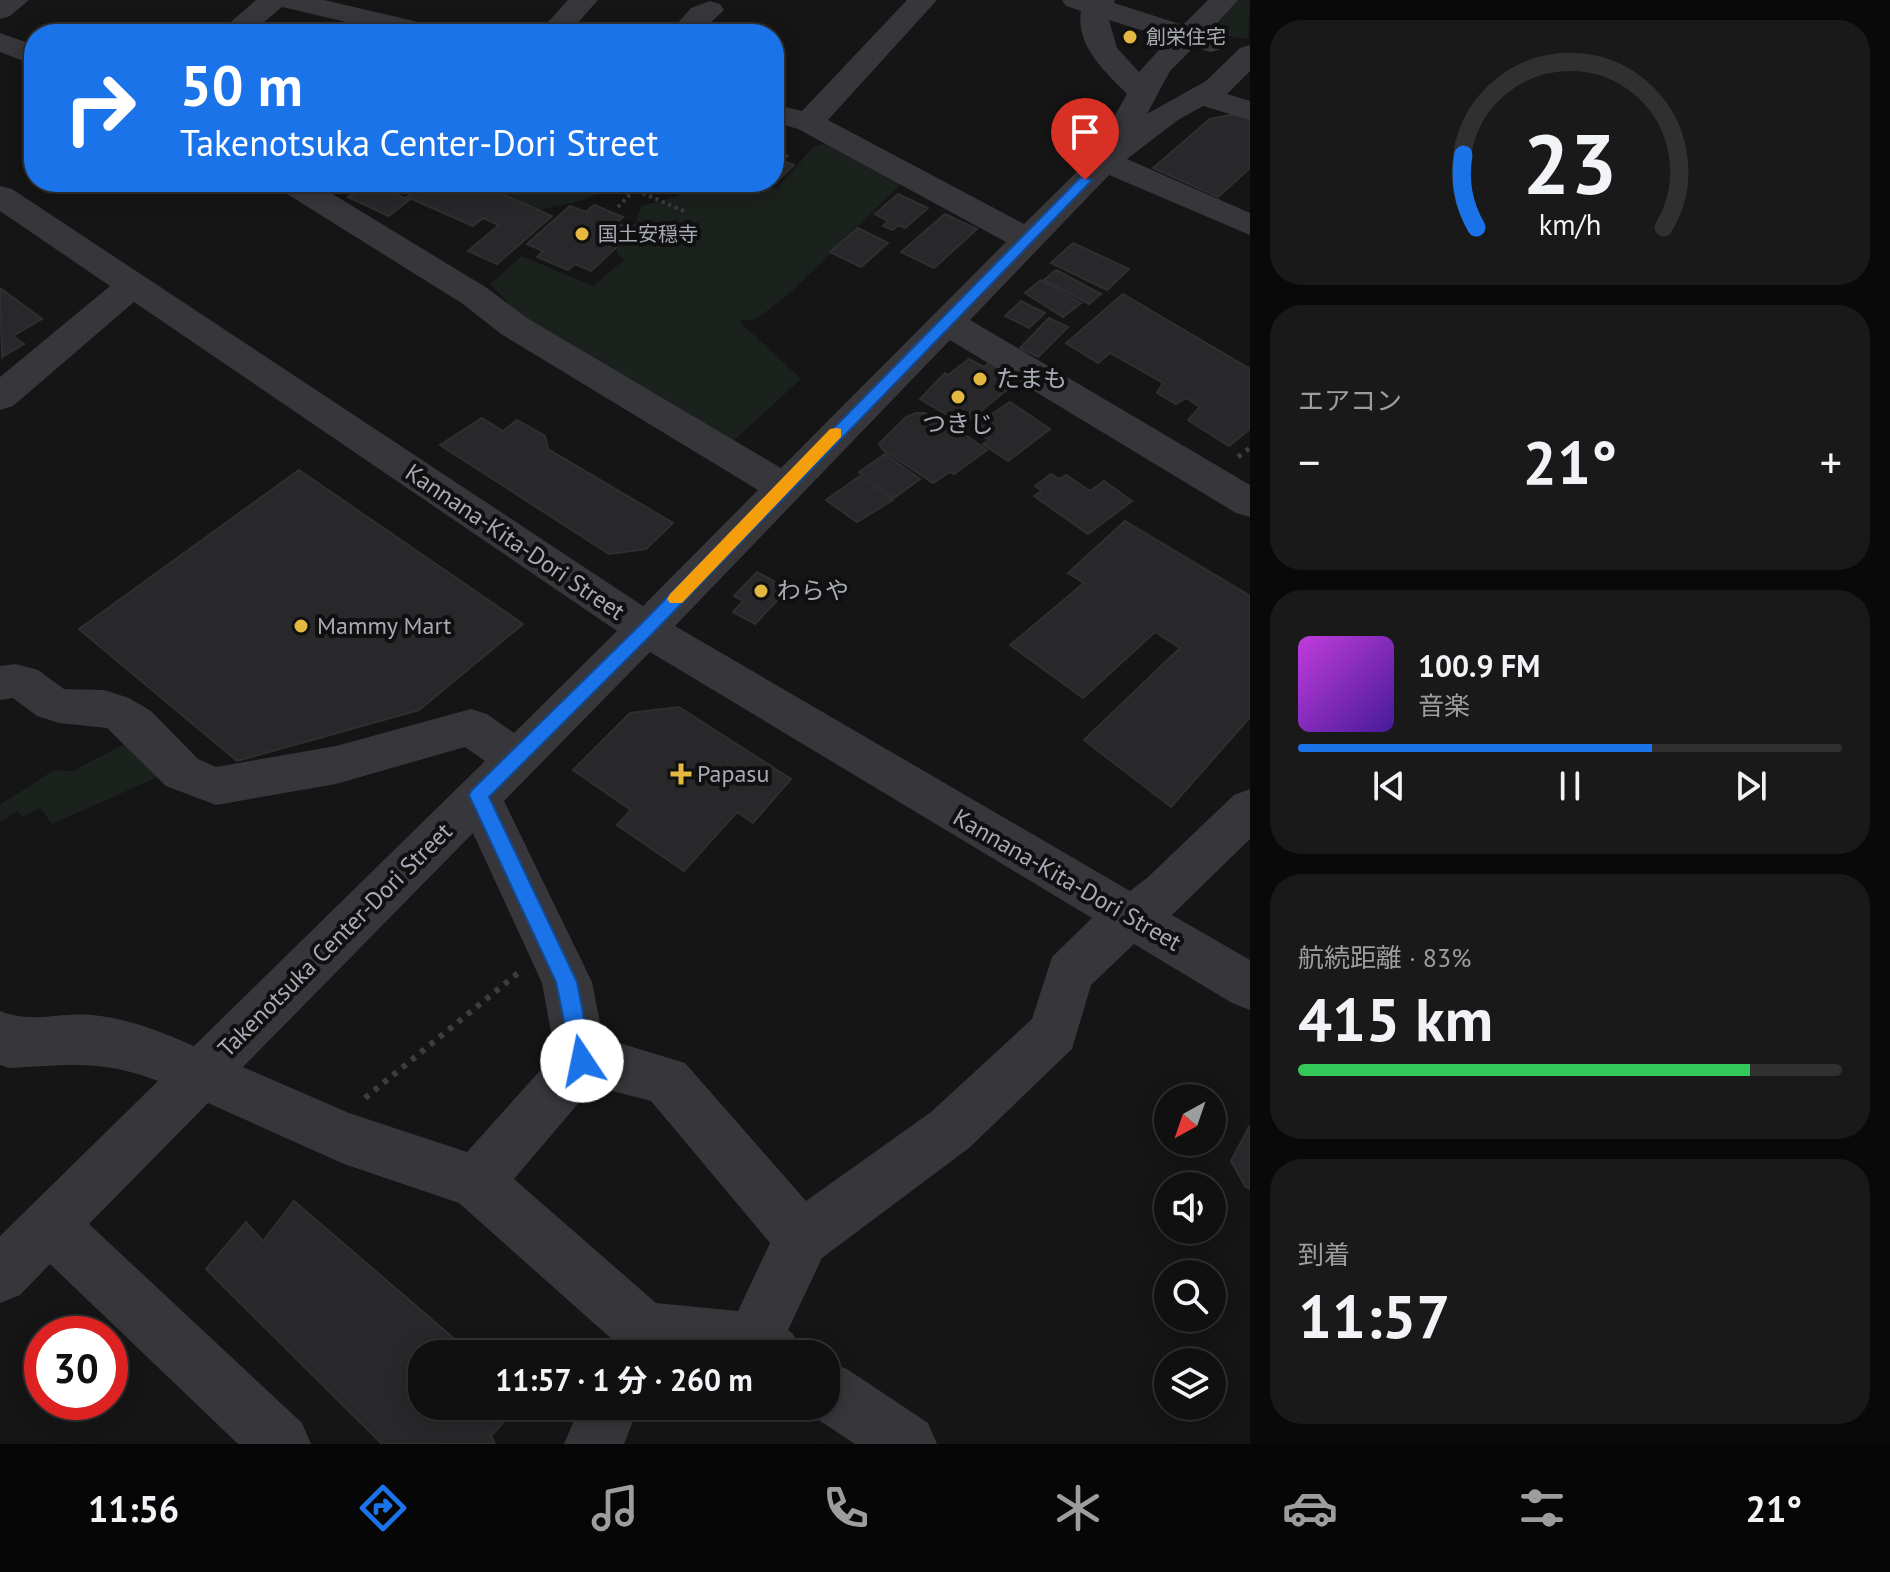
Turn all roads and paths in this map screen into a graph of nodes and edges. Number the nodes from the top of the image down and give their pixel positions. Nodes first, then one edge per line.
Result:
1 (15, 0) edge
2 (274, 0) edge
3 (287, 0) edge
4 (584, 0) edge
5 (923, 0) edge
6 (1224, 0) edge
7 (1091, 2) edge
8 (0, 10) edge
9 (710, 10) dead end
10 (244, 24) edge
11 (351, 24) edge
12 (561, 24) edge
13 (692, 24) edge
14 (1188, 36) junction
15 (0, 42) edge
16 (24, 52) edge
17 (1250, 55) edge
18 (1142, 92) junction
19 (1202, 96) junction
20 (1250, 111) edge
21 (784, 116) edge
22 (809, 122) junction
23 (1106, 160) junction
24 (307, 192) edge
25 (342, 192) edge
26 (632, 192) edge
27 (642, 192) edge
28 (0, 196) edge
29 (326, 203) junction
30 (618, 207) dead end
31 (686, 212) dead end
32 (1250, 225) edge
33 (1027, 239) junction
34 (132, 286) junction
35 (945, 321) junction
36 (0, 397) edge
37 (783, 487) junction
38 (1250, 503) edge
39 (646, 629) junction
40 (0, 683) edge
41 (516, 758) junction
42 (478, 795) junction
43 (1250, 809) edge
44 (1133, 918) junction
45 (550, 947) junction
46 (1250, 987) edge
47 (3, 1045) edge
48 (582, 1061) junction
49 (201, 1075) junction
50 (327, 1130) junction
51 (476, 1182) junction
52 (50, 1225) junction
53 (802, 1238) junction
54 (0, 1275) edge
55 (637, 1340) edge
56 (766, 1340) edge
57 (840, 1400) edge
58 (604, 1420) edge
59 (899, 1442) edge
60 (281, 1444) edge
61 (594, 1444) edge

1 - 8 street
2 - 10 street
3 - 11 street
4 - 12 street
5 - 22 street
6 - 14 street, Takenotsuka Center-Dori Street
7 - 14 street
7 - 18 street
9 - 13 street
14 - 17 street
14 - 18 street, Takenotsuka Center-Dori Street
15 - 16 street
17 - 19 street, Takenotsuka Center-Dori Street
18 - 23 street, Takenotsuka Center-Dori Street
19 - 20 street
19 - 23 street, Takenotsuka Center-Dori Street
21 - 22 street
22 - 33 street
23 - 32 street
23 - 33 street, Takenotsuka Center-Dori Street
24 - 29 street
25 - 29 street
26 - 30 path
27 - 31 path
28 - 34 street, Kannana-Kita-Dori Street
29 - 37 street
33 - 35 street, Takenotsuka Center-Dori Street
34 - 36 street
34 - 39 street, Kannana-Kita-Dori Street
35 - 37 street, Takenotsuka Center-Dori Street
35 - 38 street
37 - 39 street, Takenotsuka Center-Dori Street
39 - 41 street, Takenotsuka Center-Dori Street
39 - 44 street, Kannana-Kita-Dori Street
40 - 41 street
41 - 42 street, Takenotsuka Center-Dori Street
42 - 45 street
42 - 49 street, Takenotsuka Center-Dori Street
43 - 44 street
44 - 46 street, Kannana-Kita-Dori Street
44 - 53 street
45 - 48 street
45 - 50 path
47 - 49 street
48 - 51 street
48 - 53 street
49 - 50 street
49 - 52 street, Takenotsuka Center-Dori Street
50 - 51 street
51 - 55 street
52 - 54 street, Takenotsuka Center-Dori Street
52 - 60 street
53 - 56 street
57 - 59 street
58 - 61 street

